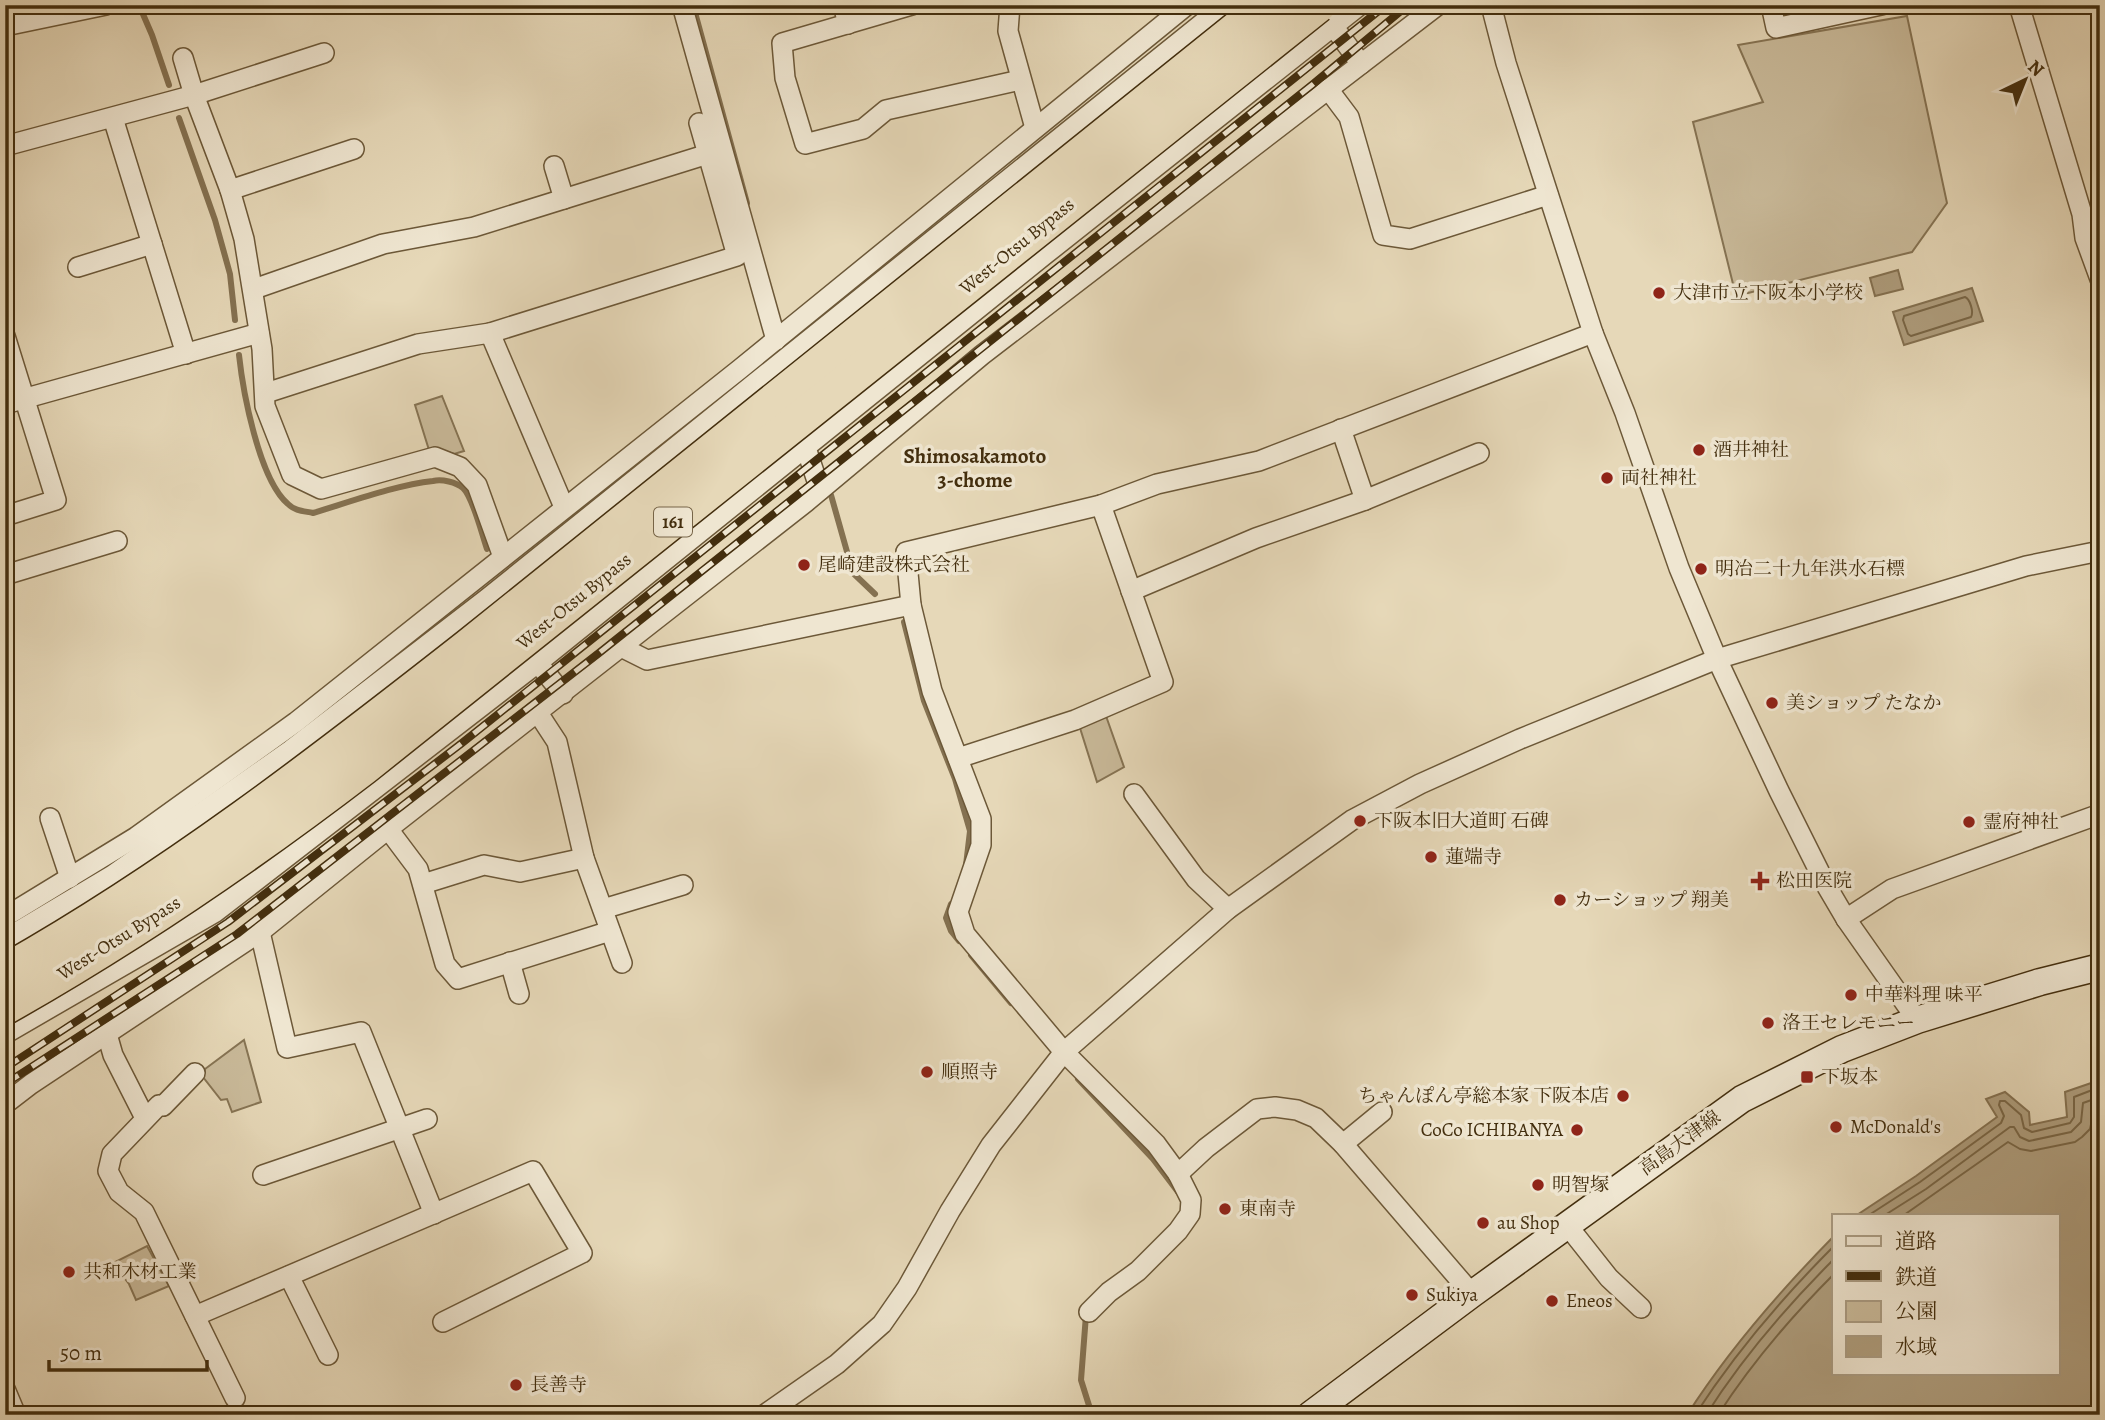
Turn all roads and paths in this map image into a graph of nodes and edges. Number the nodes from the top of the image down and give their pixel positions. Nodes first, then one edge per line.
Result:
1 (106, 5) edge
2 (682, 5) edge
3 (912, 5) edge
4 (1010, 5) edge
5 (1187, 5) edge
6 (1267, 5) edge
7 (1356, 5) edge
8 (1437, 5) edge
9 (1491, 5) edge
10 (1771, 5) edge
11 (1881, 5) edge
12 (2019, 5) edge
13 (1225, 7) edge
14 (74, 8) edge
15 (1325, 11) edge
16 (846, 14) edge
17 (5, 26) edge
18 (324, 53) dead end
19 (183, 58) dead end
20 (1361, 64) junction
21 (1020, 80) junction
22 (1328, 89) junction
23 (194, 95) junction
24 (113, 118) junction
25 (699, 123) dead end
26 (1035, 128) junction
27 (5, 146) edge
28 (354, 149) dead end
29 (708, 154) junction
30 (554, 166) dead end
31 (230, 190) junction
32 (1548, 195) junction
33 (564, 199) junction
34 (152, 244) junction
35 (78, 267) dead end
36 (2100, 279) edge
37 (254, 289) junction
38 (258, 333) junction
39 (1593, 333) junction
40 (490, 334) junction
41 (5, 336) edge
42 (776, 340) junction
43 (186, 354) junction
44 (747, 378) junction
45 (265, 393) junction
46 (25, 398) junction
47 (5, 404) edge
48 (1341, 429) junction
49 (805, 445) junction
50 (1479, 453) dead end
51 (820, 490) junction
52 (1365, 500) junction
53 (1101, 505) junction
54 (564, 508) junction
55 (5, 516) edge
56 (117, 541) dead end
57 (2100, 551) edge
58 (503, 557) junction
59 (5, 575) edge
60 (1131, 591) junction
61 (480, 592) junction
62 (911, 605) junction
63 (621, 647) junction
64 (1717, 659) junction
65 (536, 661) junction
66 (563, 694) junction
67 (538, 713) junction
68 (958, 758) junction
69 (1134, 794) dead end
70 (2100, 814) edge
71 (50, 818) dead end
72 (388, 829) junction
73 (584, 858) junction
74 (70, 878) junction
75 (422, 884) junction
76 (683, 885) dead end
77 (603, 909) junction
78 (1228, 909) junction
79 (5, 917) edge
80 (1846, 919) junction
81 (610, 931) junction
82 (260, 932) junction
83 (5, 942) edge
84 (510, 962) junction
85 (622, 963) dead end
86 (2100, 967) edge
87 (5, 972) edge
88 (519, 994) dead end
89 (5, 1007) edge
90 (1917, 1020) junction
91 (5, 1031) edge
92 (107, 1034) junction
93 (1065, 1052) junction
94 (195, 1073) dead end
95 (5, 1104) edge
96 (1382, 1112) dead end
97 (145, 1118) junction
98 (427, 1119) dead end
99 (400, 1128) junction
100 (1343, 1144) junction
101 (1178, 1174) junction
102 (263, 1175) dead end
103 (434, 1214) junction
104 (1567, 1225) junction
105 (289, 1276) junction
106 (1472, 1294) junction
107 (1641, 1308) dead end
108 (1089, 1312) dead end
109 (195, 1317) junction
110 (443, 1322) dead end
111 (328, 1355) dead end
112 (5, 1389) edge
113 (235, 1398) dead end
114 (16, 1415) edge
115 (764, 1415) edge
116 (1310, 1415) edge

1 - 14 street
2 - 42 street
3 - 16 street
4 - 21 street
5 - 26 street
6 - 87 highway, West-Otsu Bypass / 161, bridge
7 - 15 street
8 - 20 street
9 - 32 street
10 - 11 street
12 - 36 street
13 - 44 street
14 - 17 street
15 - 20 street
15 - 49 street
15 - 89 highway, West-Otsu Bypass / 161, bridge
16 - 21 street
18 - 23 street
19 - 23 street
20 - 22 street
21 - 26 street
22 - 32 street
22 - 51 street
23 - 24 street
23 - 31 street
24 - 27 street
24 - 34 street
25 - 29 street
26 - 42 street
28 - 31 street
29 - 33 street
29 - 40 street
30 - 33 street
31 - 37 street
32 - 39 street
33 - 37 street
34 - 35 street
34 - 43 street
37 - 38 street
38 - 43 street
38 - 45 street
39 - 48 street
39 - 64 street
40 - 45 street
40 - 54 street
41 - 46 street
42 - 44 street
43 - 46 street
44 - 49 street
44 - 54 street
44 - 61 street
45 - 58 street
46 - 47 street
46 - 55 street
48 - 52 street
48 - 53 street
49 - 51 street
49 - 65 street
50 - 52 street
51 - 63 street
52 - 60 street
53 - 60 street
53 - 62 street
54 - 58 street
56 - 59 street
57 - 64 street
58 - 61 street
60 - 68 street
61 - 65 street
61 - 74 street
61 - 83 street
62 - 63 street
62 - 68 street
63 - 66 street
64 - 78 street
64 - 80 street
65 - 66 street
65 - 91 street
66 - 67 street
67 - 72 street
67 - 73 street
68 - 93 street
69 - 78 street
70 - 80 street
71 - 74 street
72 - 75 street
72 - 82 street
73 - 75 street
73 - 77 street
74 - 79 street
75 - 84 street
76 - 77 street
77 - 81 street
78 - 93 street
80 - 90 street
81 - 84 street
81 - 85 street
82 - 92 street
82 - 99 street
84 - 88 street
86 - 90 main road, 高島大津線
90 - 104 main road, 高島大津線
92 - 95 street
92 - 97 street
93 - 101 street
93 - 115 street
94 - 97 street
96 - 100 street
97 - 109 street
98 - 99 street
99 - 102 street
99 - 103 street
100 - 101 street
100 - 106 street
101 - 108 street
103 - 105 street
103 - 110 street
104 - 106 main road, 高島大津線
104 - 107 street
105 - 109 street
105 - 111 street
106 - 116 main road, 高島大津線
109 - 113 street
112 - 114 street

